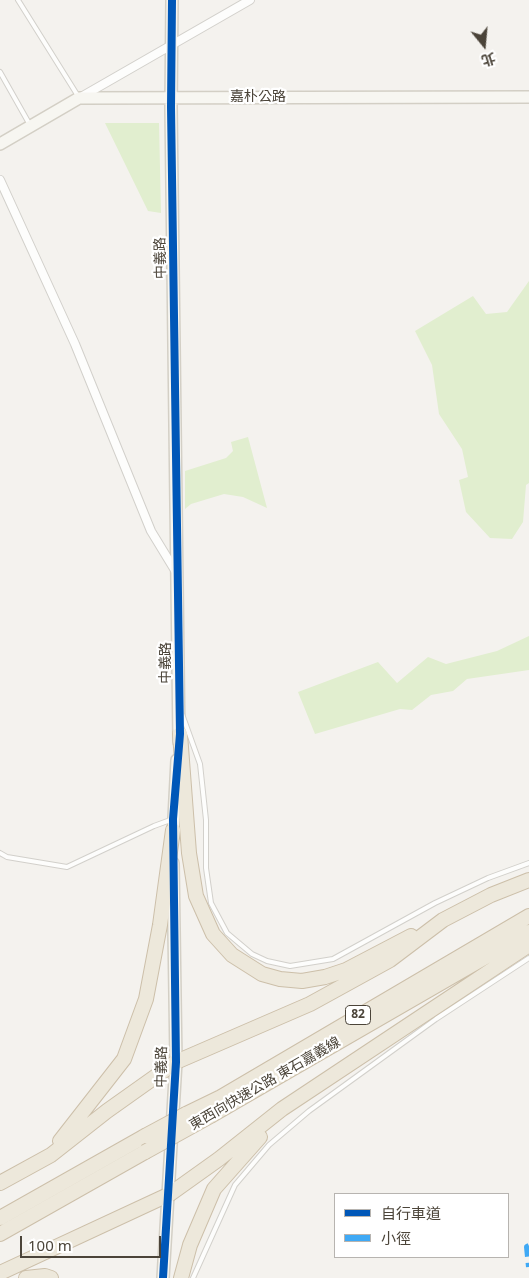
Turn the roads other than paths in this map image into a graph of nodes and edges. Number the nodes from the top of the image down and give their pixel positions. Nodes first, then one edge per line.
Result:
1 (18, 0) edge
2 (172, 0) edge
3 (250, 0) edge
4 (172, 47) junction
5 (0, 72) edge
6 (171, 97) junction
7 (529, 97) edge
8 (79, 98) junction
9 (31, 127) junction
10 (0, 144) edge
11 (0, 180) edge
12 (178, 576) junction
13 (178, 708) junction
14 (180, 734) junction
15 (187, 818) junction
16 (173, 824) junction
17 (0, 853) edge
18 (529, 863) edge
19 (529, 880) edge
20 (529, 916) edge
21 (443, 920) junction
22 (529, 932) edge
23 (529, 945) edge
24 (529, 958) edge
25 (176, 1062) junction
26 (326, 1081) junction
27 (51, 1155) junction
28 (0, 1183) edge
29 (170, 1194) junction
30 (0, 1218) edge
31 (0, 1234) edge
32 (0, 1273) edge
33 (26, 1278) edge
34 (51, 1278) edge
35 (163, 1278) edge
36 (181, 1278) edge
37 (193, 1278) edge

1 - 8 lane
2 - 4 street, 中義路
3 - 4 street
4 - 6 street, 中義路
4 - 8 street
5 - 9 lane
6 - 7 street, 嘉朴公路
6 - 8 street, 嘉朴公路
6 - 12 street, 中義路
8 - 9 street
9 - 10 street
11 - 12 street
12 - 13 street, 中義路
13 - 14 street, 中義路
13 - 18 lane
14 - 15 highway
14 - 16 street, 中義路
15 - 16 lane
15 - 21 highway
16 - 17 lane
16 - 25 street, 中義路
16 - 27 highway
19 - 21 highway
20 - 30 highway, 東西向快速公路 東石嘉義線 / 82, bridge
21 - 25 highway
22 - 31 highway, 東西向快速公路 東石嘉義線 / 82, bridge
23 - 26 highway
24 - 37 lane
25 - 27 highway
25 - 29 street, 中義路
26 - 29 highway
26 - 36 highway
27 - 28 highway
29 - 32 highway
29 - 35 street, 中義路
33 - 34 highway

